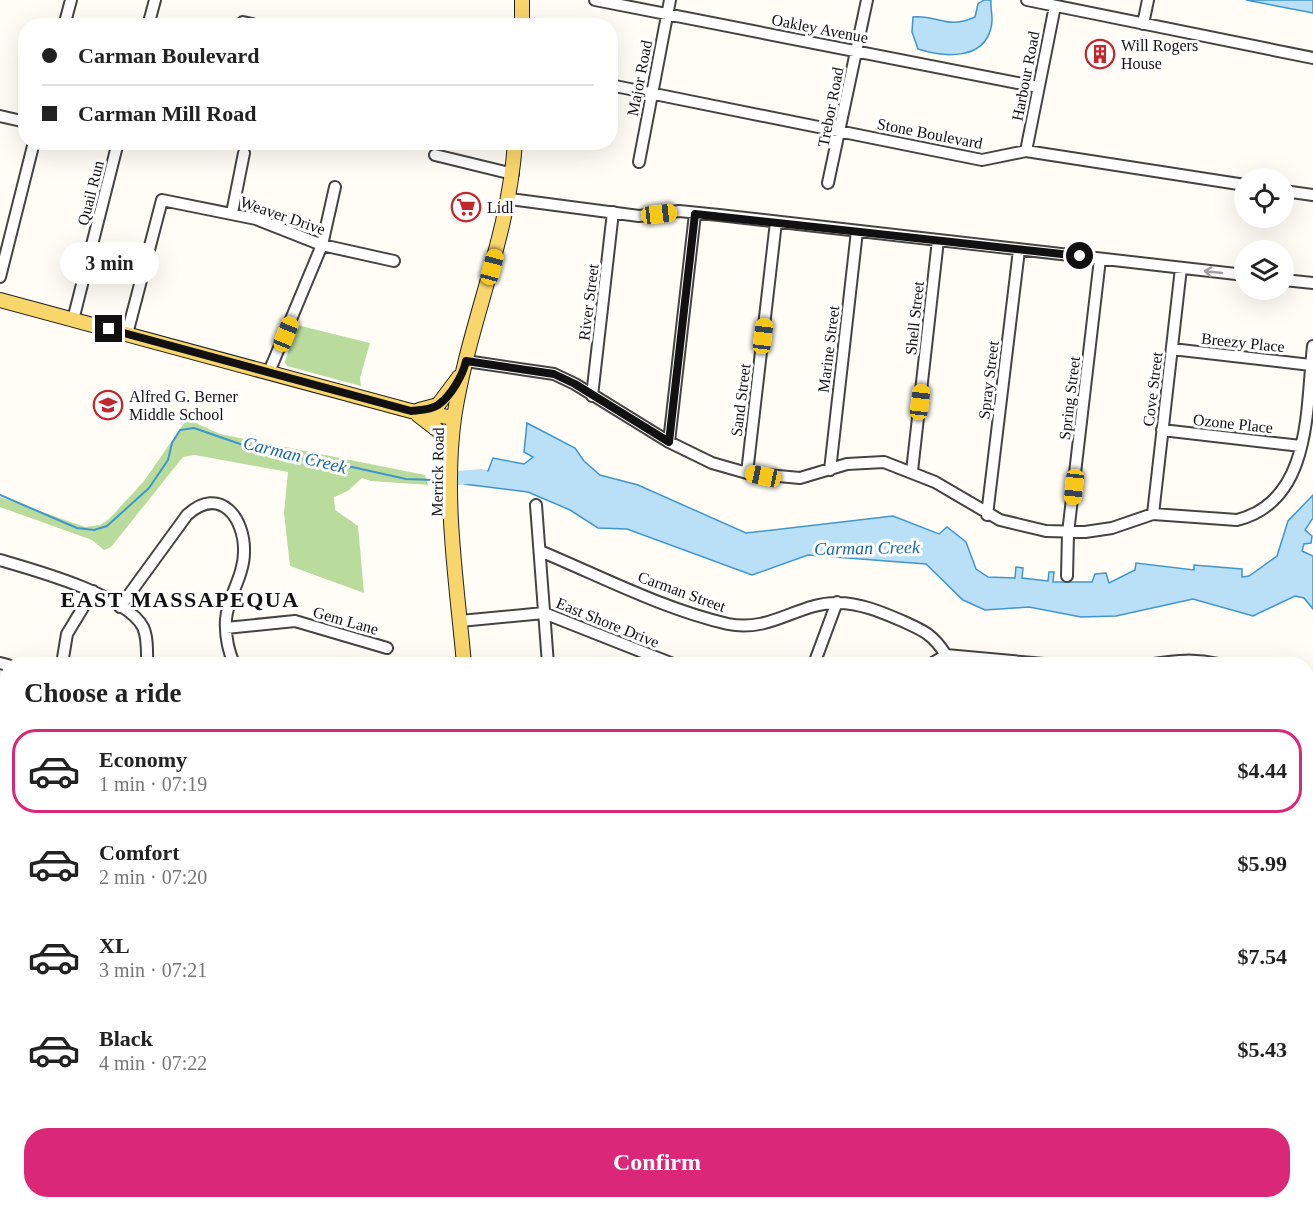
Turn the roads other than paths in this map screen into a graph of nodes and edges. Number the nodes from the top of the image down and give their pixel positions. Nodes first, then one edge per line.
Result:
1 (71, 0) edge
2 (155, 0) edge
3 (522, 0) edge
4 (595, 0) edge
5 (670, 0) edge
6 (867, 0) edge
7 (1027, 0) edge
8 (1148, 0) edge
9 (1055, 6) junction
10 (667, 14) junction
11 (66, 18) edge
12 (150, 18) edge
13 (522, 18) edge
14 (1143, 24) junction
15 (856, 51) junction
16 (1313, 58) edge
17 (618, 87) edge
18 (1038, 87) junction
19 (651, 93) junction
20 (0, 116) edge
21 (18, 120) edge
22 (840, 131) junction
23 (32, 150) edge
24 (116, 150) edge
25 (514, 150) edge
26 (1026, 151) junction
27 (244, 153) dead end
28 (435, 155) dead end
29 (639, 162) dead end
30 (513, 174) junction
31 (828, 183) dead end
32 (1234, 183) edge
33 (335, 187) dead end
34 (1294, 192) edge
35 (1313, 195) edge
36 (510, 199) junction
37 (232, 213) junction
38 (613, 213) junction
39 (695, 214) junction
40 (776, 222) junction
41 (857, 231) junction
42 (938, 240) junction
43 (321, 245) junction
44 (1019, 250) junction
45 (1100, 259) junction
46 (394, 261) dead end
47 (1181, 268) junction
48 (1234, 274) edge
49 (0, 277) edge
50 (1294, 281) edge
51 (1313, 283) edge
52 (0, 300) edge
53 (73, 320) junction
54 (127, 334) junction
55 (1313, 346) edge
56 (1172, 349) junction
57 (465, 365) junction
58 (1311, 365) junction
59 (269, 372) junction
60 (592, 396) junction
61 (411, 411) junction
62 (454, 418) junction
63 (1162, 430) junction
64 (669, 442) junction
65 (1301, 446) junction
66 (450, 465) junction
67 (830, 470) junction
68 (912, 471) junction
69 (747, 473) junction
70 (536, 505) dead end
71 (987, 514) junction
72 (1153, 514) junction
73 (1068, 533) junction
74 (540, 551) junction
75 (0, 560) edge
76 (1067, 576) dead end
77 (93, 591) junction
78 (837, 602) junction
79 (120, 607) junction
80 (544, 613) junction
81 (460, 621) junction
82 (226, 628) junction
83 (387, 648) dead end
84 (644, 653) junction
85 (946, 655) junction
86 (63, 657) edge
87 (147, 657) edge
88 (232, 657) edge
89 (463, 657) edge
90 (547, 657) edge
91 (643, 657) edge
92 (655, 657) edge
93 (817, 657) edge
94 (943, 657) edge
95 (968, 657) edge

1 - 11 street
2 - 12 street
3 - 13 main road
4 - 10 street, Oakley Avenue
5 - 10 street, Major Road
6 - 15 street, Trebor Road
7 - 9 street
8 - 14 street
9 - 14 street
9 - 18 street, Harbour Road
10 - 15 street, Oakley Avenue
10 - 19 street, Major Road
14 - 16 street
15 - 18 street, Oakley Avenue
15 - 22 street, Trebor Road
17 - 19 street, Stone Boulevard
18 - 26 street, Harbour Road
19 - 22 street, Stone Boulevard
19 - 29 street, Major Road
20 - 21 street
22 - 26 street, Stone Boulevard
22 - 31 street, Trebor Road
23 - 49 street
24 - 53 street, Quail Run
25 - 30 main road, Merrick Road
26 - 32 street, Stone Boulevard
27 - 37 street
28 - 30 street
30 - 36 main road, Merrick Road
33 - 43 street
34 - 35 street
36 - 38 street
36 - 57 main road, Merrick Road
37 - 43 street, Weaver Drive
37 - 54 street, Weaver Drive
38 - 39 street
38 - 60 street, River Street
39 - 40 street
39 - 64 street
40 - 41 street
40 - 69 street, Sand Street
41 - 42 street
41 - 67 street, Marine Street
42 - 44 street
42 - 68 street, Shell Street
43 - 46 street, Weaver Drive
43 - 59 street
44 - 45 street
44 - 71 street, Spray Street
45 - 47 street
45 - 73 street, Spring Street
48 -> 47 street
47 - 56 street, Cove Street
50 - 51 street
52 - 53 main road
53 - 54 main road
54 - 59 main road
55 - 58 street
56 - 58 street, Breezy Place
56 - 63 street, Cove Street
57 - 60 street
57 - 61 main road
57 - 62 main road, Merrick Road
58 - 65 street
59 - 61 main road
60 - 64 street
61 - 62 main road
61 - 66 main road
62 - 66 main road, Merrick Road
63 - 65 street, Ozone Place
63 - 72 street, Cove Street
64 - 69 street
65 - 72 street
66 - 81 main road, Merrick Road
67 - 68 street
67 - 69 street
68 - 71 street
70 - 74 street
71 - 73 street
72 - 73 street
73 - 76 street, Spring Street
74 - 78 street, Carman Street
74 - 80 street
75 - 77 street
77 - 79 street
77 - 86 street
78 - 85 street, Carman Street
78 - 93 street
79 - 82 street
79 - 87 street
80 - 81 street, East Shore Drive
80 - 84 street, East Shore Drive
80 - 90 street
81 - 89 main road, Merrick Road
82 - 83 street, Gem Lane
82 - 88 street
84 - 91 street
84 - 92 street, East Shore Drive
85 - 94 street
85 - 95 street

